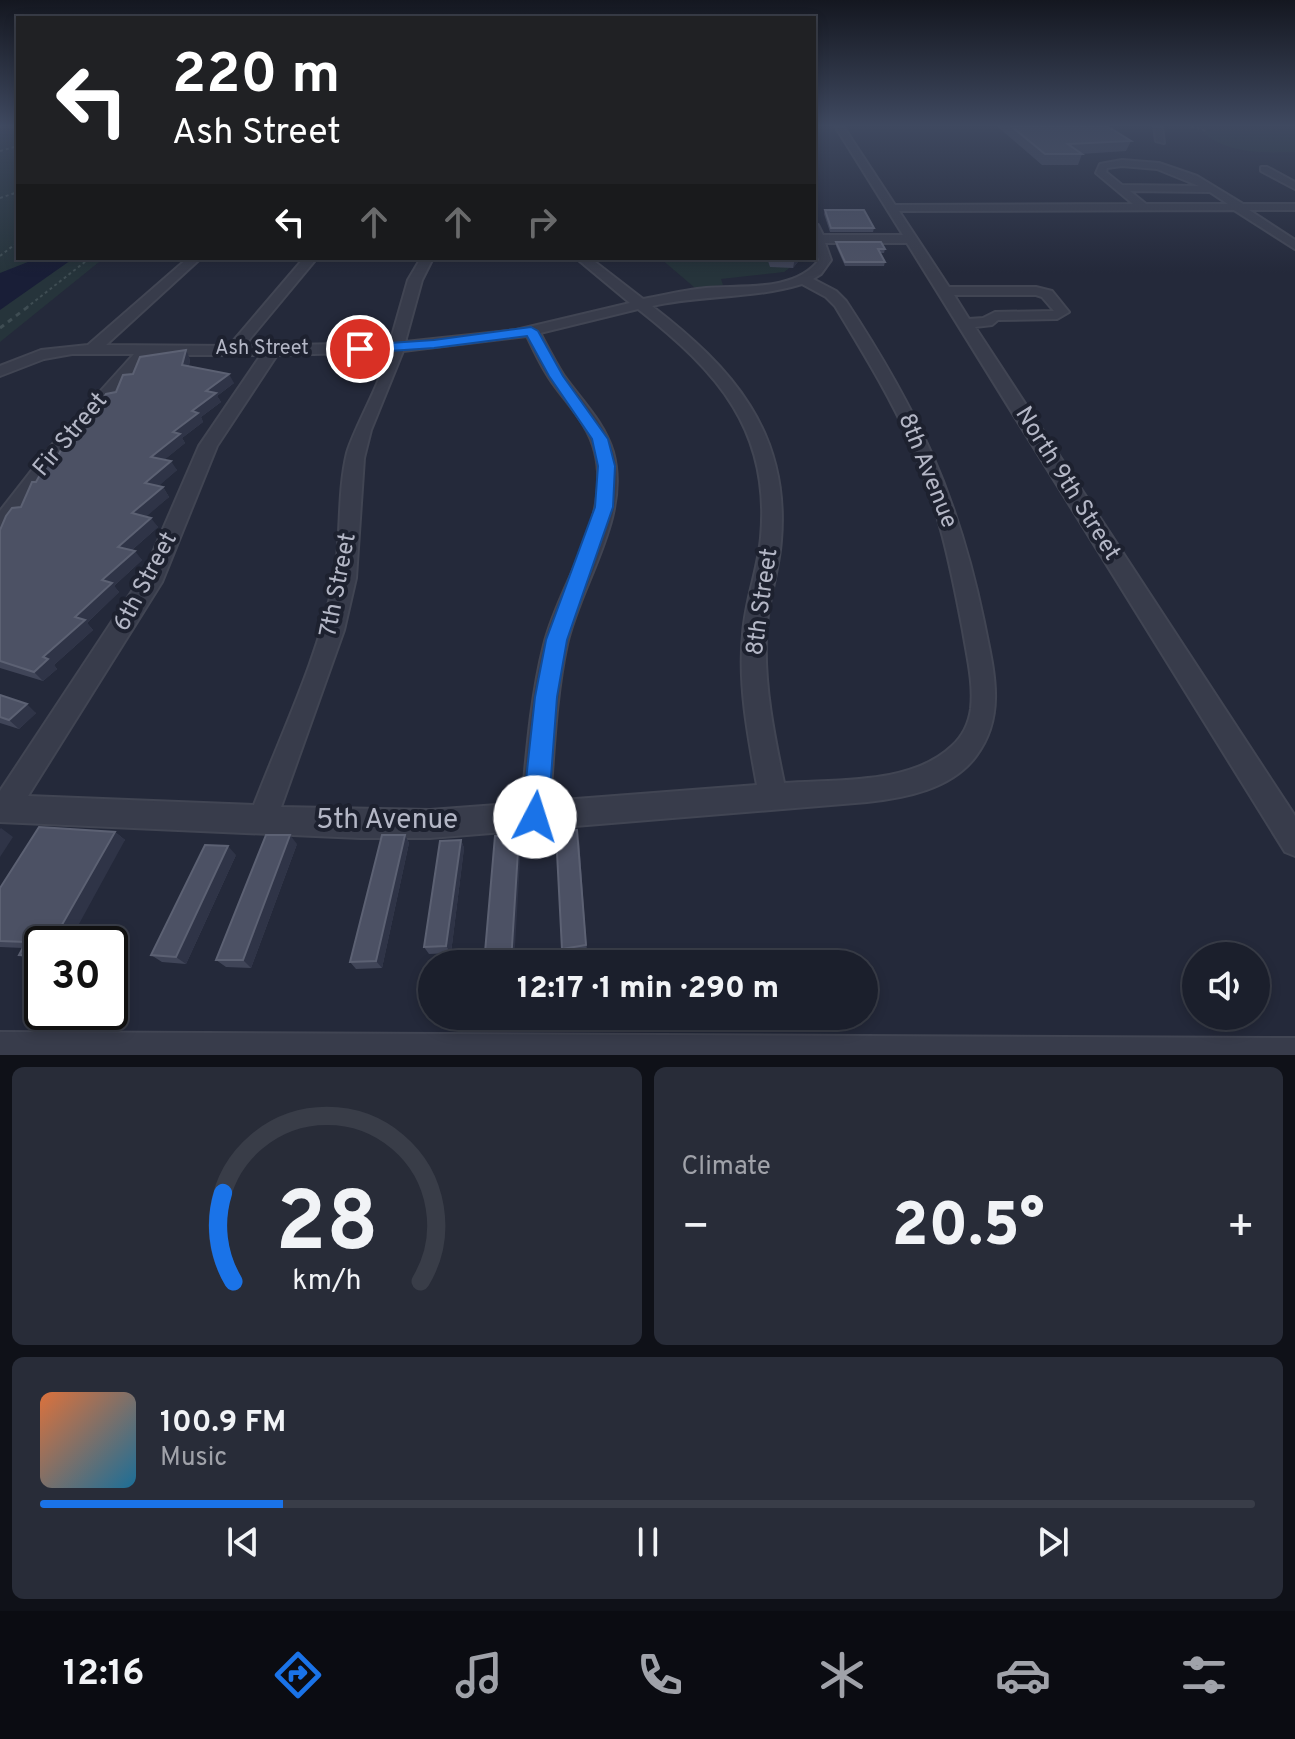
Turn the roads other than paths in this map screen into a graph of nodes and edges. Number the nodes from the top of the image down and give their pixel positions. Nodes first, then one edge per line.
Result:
1 (870, 175) edge
2 (1103, 175) edge
3 (1189, 175) edge
4 (1275, 175) edge
5 (1295, 186) edge
6 (1118, 188) junction
7 (1213, 189) junction
8 (1295, 207) edge
9 (891, 208) junction
10 (1144, 208) junction
11 (1240, 208) junction
12 (816, 233) edge
13 (911, 239) junction
14 (1295, 245) edge
15 (193, 260) edge
16 (309, 260) edge
17 (426, 260) edge
18 (584, 260) edge
19 (804, 280) junction
20 (945, 291) junction
21 (640, 306) junction
22 (965, 323) junction
23 (531, 331) junction
24 (396, 346) junction
25 (147, 349) junction
26 (234, 349) junction
27 (273, 349) junction
28 (92, 350) junction
29 (0, 371) edge
30 (0, 525) edge
31 (773, 798) junction
32 (2, 808) edge
33 (535, 817) junction
34 (262, 820) junction
35 (1295, 842) edge
36 (0, 1049) edge
37 (290, 1053) edge
38 (1295, 1055) edge

1 - 9 street, North 9th Street
2 - 6 street
3 - 7 street
4 - 5 street
6 - 7 street
6 - 10 street
7 - 11 street
8 - 11 street
9 - 10 street
9 - 13 street, North 9th Street
10 - 11 street
11 - 14 street
12 - 13 street
12 - 19 street
13 - 20 street, North 9th Street
15 - 28 street
16 - 26 street
17 - 24 street, 7th Street
18 - 21 street, 8th Street
19 - 21 street, Ash Street
19 - 31 street, 8th Avenue
20 - 22 street, North 9th Street
20 - 22 street
21 - 23 street, Ash Street
21 - 31 street, 8th Street
22 - 35 street, North 9th Street
23 - 24 street, Ash Street
23 - 33 street
24 - 27 street, Ash Street
24 - 34 street, 7th Street
25 - 26 street, Ash Street
25 - 28 street, Ash Street
25 - 30 street, Fir Street
26 - 27 street, Ash Street
27 - 32 street, 6th Street
28 - 29 street
31 - 33 street, 5th Avenue
32 - 34 street, 5th Avenue
33 - 34 street, 5th Avenue
36 - 37 street
37 - 38 street

